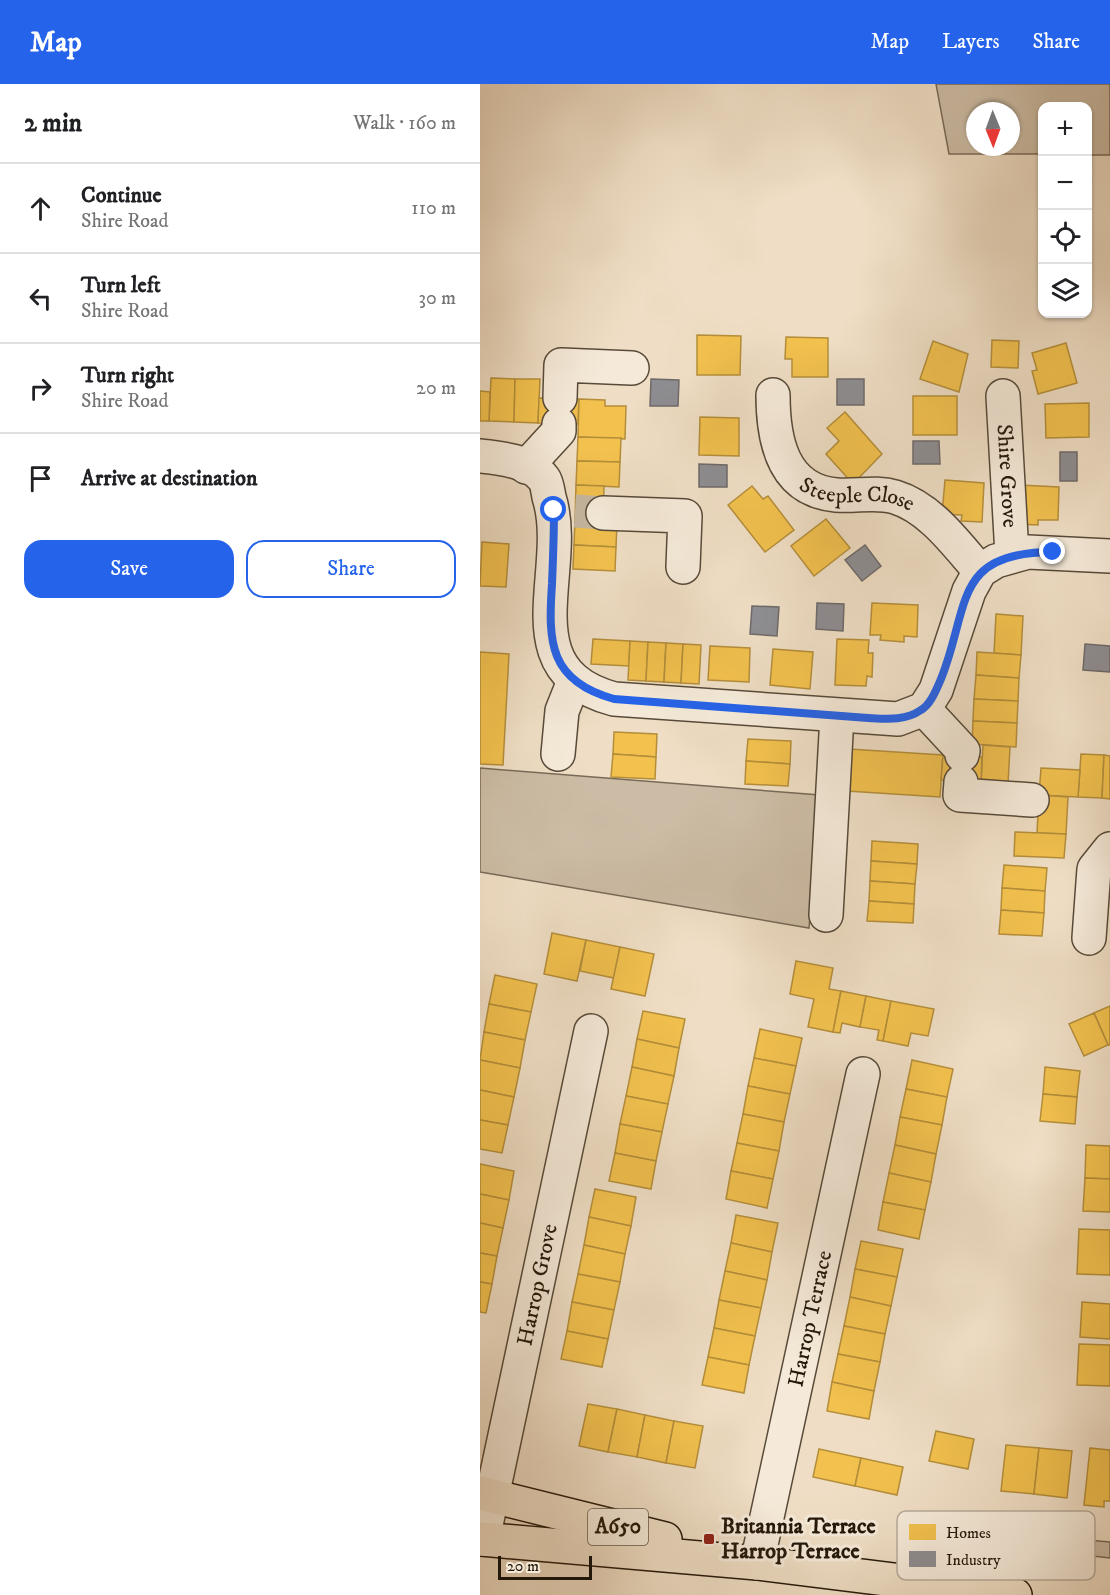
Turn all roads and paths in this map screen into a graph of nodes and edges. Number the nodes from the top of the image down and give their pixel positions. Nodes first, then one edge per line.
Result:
1 (632, 368) dead end
2 (773, 395) dead end
3 (1003, 396) dead end
4 (480, 456) edge
5 (526, 467) junction
6 (572, 519) junction
7 (1012, 555) junction
8 (1110, 556) edge
9 (683, 567) dead end
10 (980, 571) junction
11 (574, 681) junction
12 (924, 709) junction
13 (837, 716) junction
14 (558, 754) dead end
15 (1032, 800) dead end
16 (1110, 849) edge
17 (826, 915) dead end
18 (1089, 938) dead end
19 (591, 1031) dead end
20 (863, 1074) dead end
21 (486, 1494) edge
22 (482, 1539) edge
23 (757, 1563) junction
24 (1015, 1595) edge

1 - 5 street
2 - 10 street, Steeple Close
3 - 7 street, Shire Grove
4 - 5 street
5 - 6 street
6 - 9 street
6 - 11 street
7 - 8 street
7 - 10 street
10 - 12 street
11 - 13 street
11 - 14 street
12 - 13 street
12 - 15 street
13 - 17 street
16 - 18 street
19 - 21 street, Harrop Grove
20 - 23 street, Harrop Terrace
21 - 22 street, Harrop Grove
21 - 23 main road, A650
22 - 23 main road, A650
23 - 24 main road, A650

